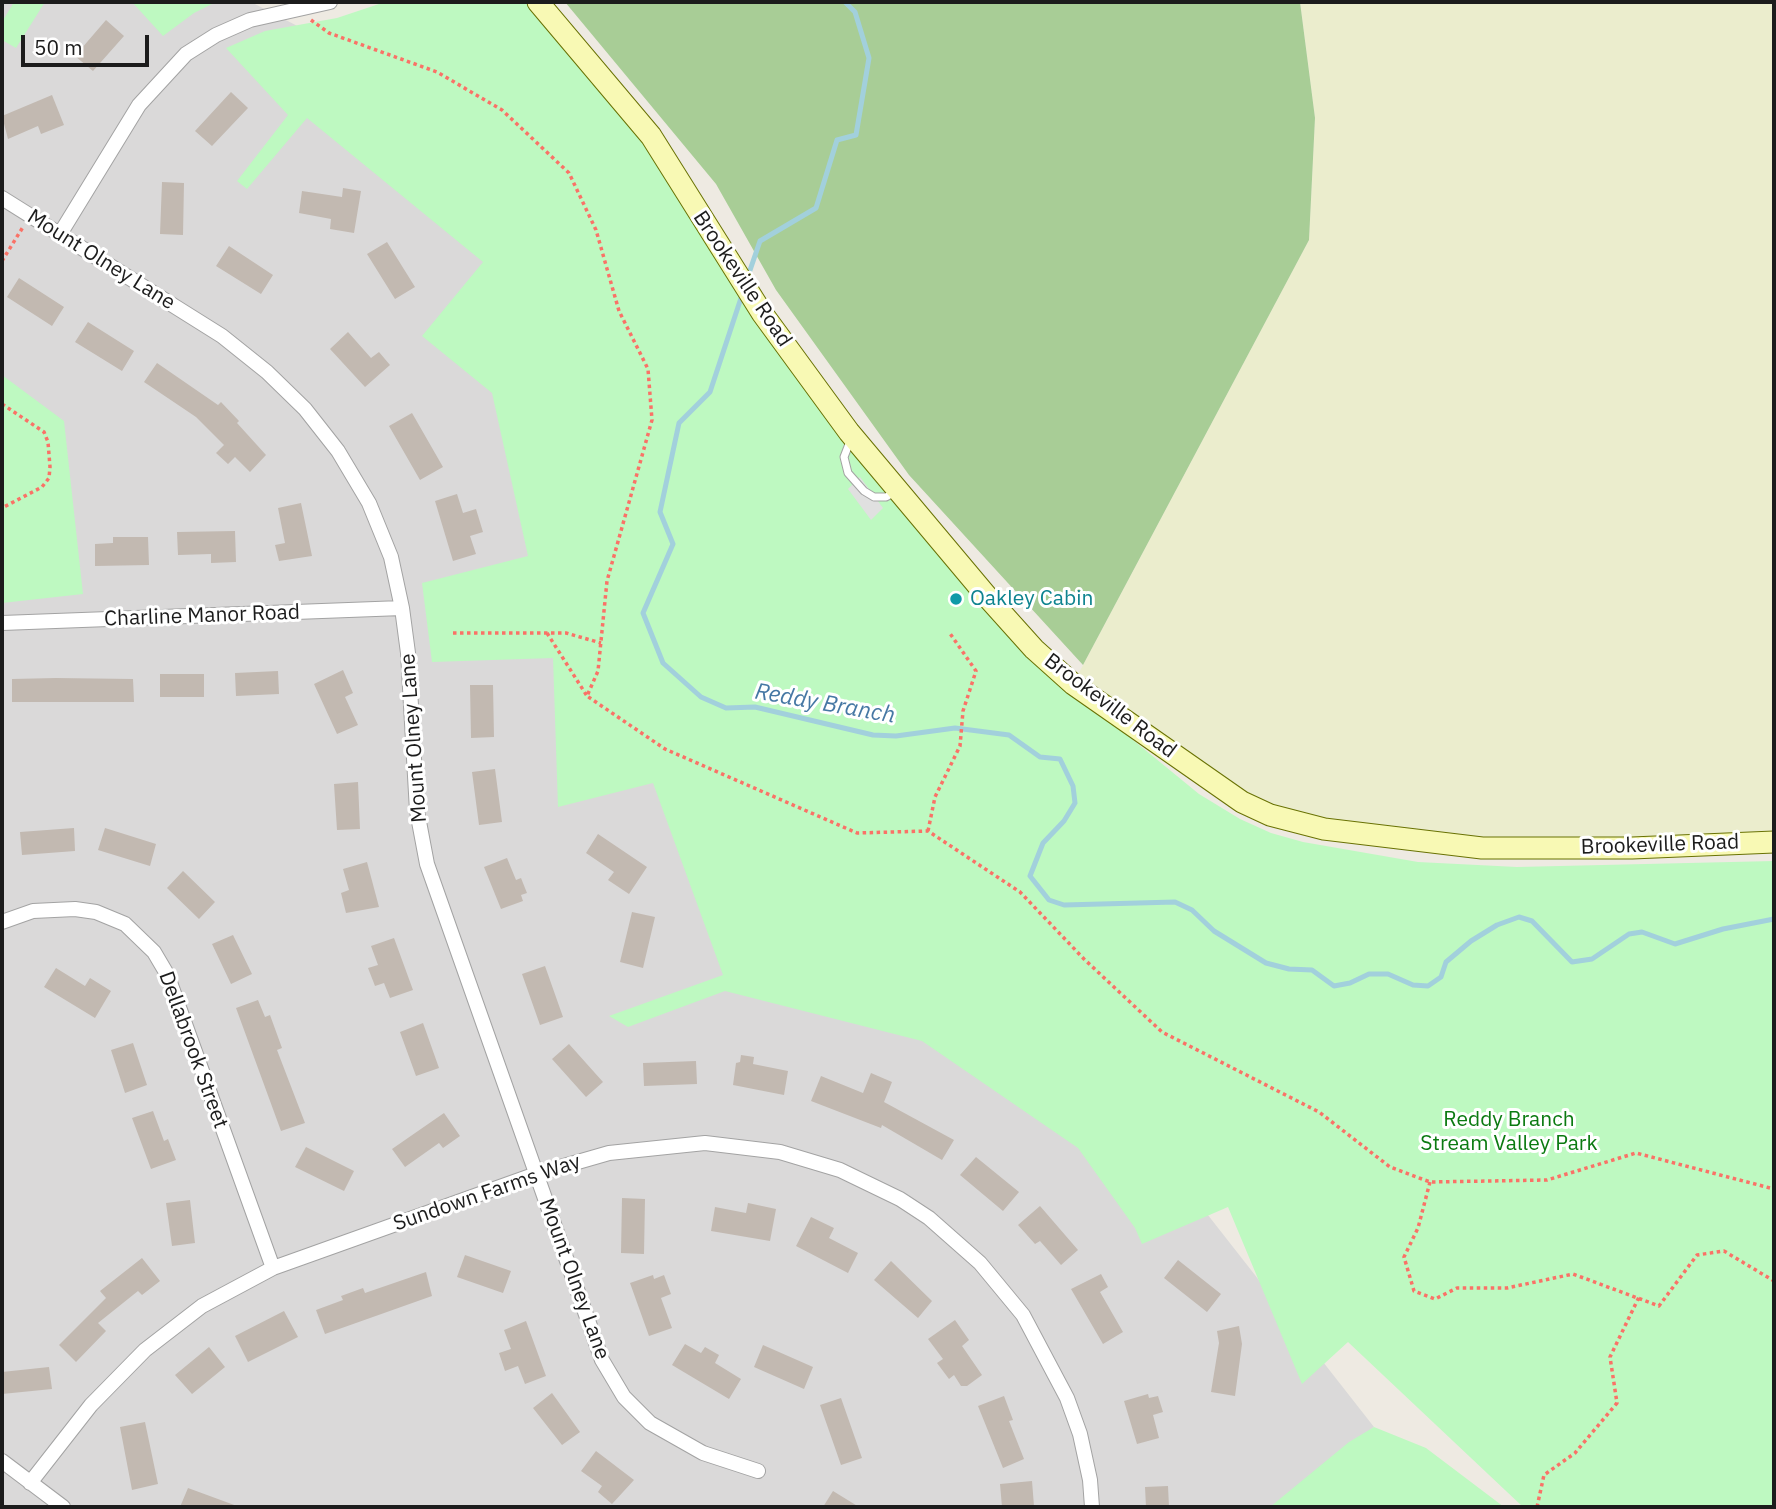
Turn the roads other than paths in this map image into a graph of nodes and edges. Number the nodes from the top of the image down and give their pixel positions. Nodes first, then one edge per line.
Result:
1 (330, 2) edge
2 (538, 2) edge
3 (2, 198) edge
4 (60, 234) junction
5 (402, 608) junction
6 (2, 623) edge
7 (1774, 842) edge
8 (2, 922) edge
9 (536, 1174) junction
10 (272, 1268) junction
11 (2, 1461) edge
12 (758, 1471) dead end
13 (30, 1483) junction
14 (63, 1507) edge
15 (1092, 1507) edge

1 - 4 street
2 - 7 street, Brookeville Road
3 - 4 street, Mount Olney Lane
4 - 5 street, Mount Olney Lane
5 - 6 street, Charline Manor Road
5 - 9 street, Mount Olney Lane
8 - 10 street, Dellabrook Street
9 - 10 street, Sundown Farms Way
9 - 12 street, Mount Olney Lane
9 - 15 street, Sundown Farms Way
10 - 13 street, Sundown Farms Way
11 - 13 street
13 - 14 street

